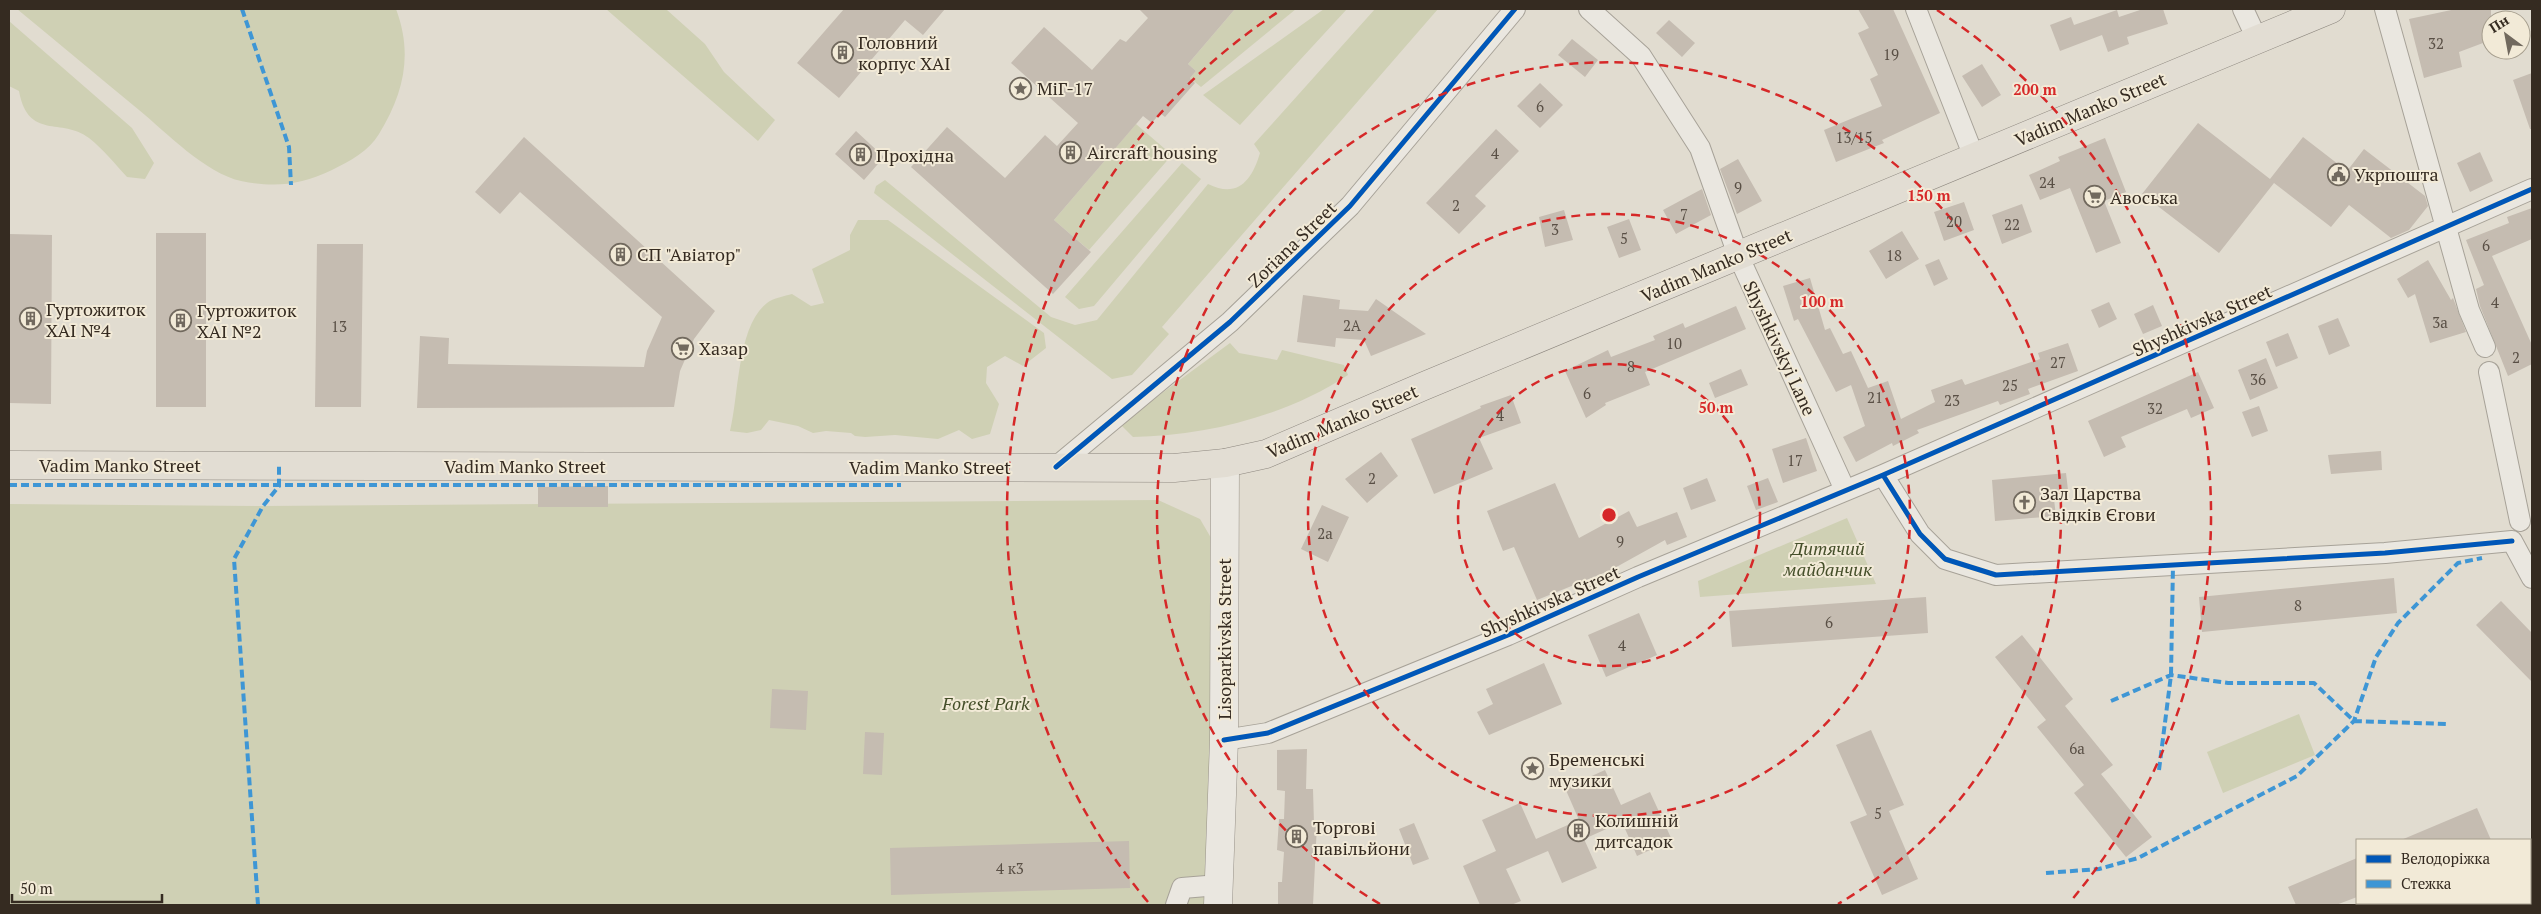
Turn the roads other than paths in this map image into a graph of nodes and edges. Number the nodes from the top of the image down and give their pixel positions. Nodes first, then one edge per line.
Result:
1 (1515, 9) edge
2 (1589, 9) edge
3 (1916, 9) edge
4 (2243, 9) edge
5 (2331, 9) edge
6 (2385, 9) edge
7 (2257, 39) junction
8 (1974, 157) junction
9 (2532, 190) edge
10 (2446, 229) junction
11 (1738, 255) junction
12 (2485, 347) dead end
13 (2489, 372) dead end
14 (1225, 463) junction
15 (9, 465) edge
16 (1056, 468) junction
17 (1883, 475) junction
18 (1845, 490) junction
19 (2526, 520) edge
20 (2512, 541) junction
21 (2532, 578) edge
22 (1224, 740) junction
23 (1218, 895) edge
24 (1176, 905) edge

1 - 16 street, Zoriana Street
2 - 11 street, Shyshkivskyi Lane
3 - 8 street
4 - 7 street
5 - 7 main road, Vadim Manko Street
6 - 10 street
7 - 8 main road, Vadim Manko Street
8 - 11 main road, Vadim Manko Street
9 - 10 street, Shyshkivska Street
10 - 12 street
10 - 17 street, Shyshkivska Street
11 - 14 main road, Vadim Manko Street
11 - 18 street, Shyshkivskyi Lane
13 - 19 street
14 - 16 main road, Vadim Manko Street
14 - 22 street, Lisoparkivska Street
15 - 16 main road, Vadim Manko Street
17 - 18 street, Shyshkivska Street
17 - 20 street
18 - 22 street, Shyshkivska Street
19 - 20 street
20 - 21 street
22 - 23 street, Lisoparkivska Street
23 - 24 street

